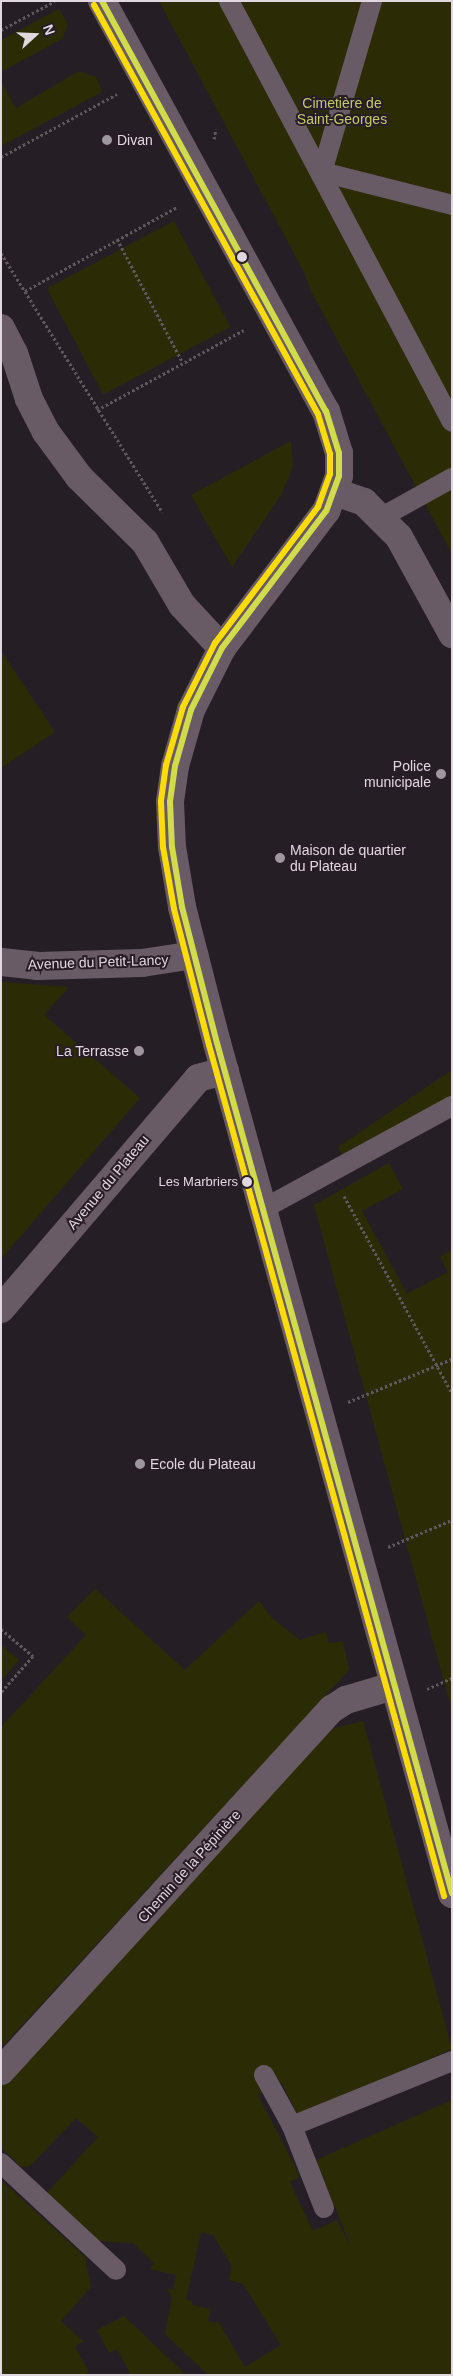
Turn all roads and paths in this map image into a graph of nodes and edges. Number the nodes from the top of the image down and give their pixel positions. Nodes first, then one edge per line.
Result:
1 (55, 1) edge
2 (102, 1) edge
3 (229, 1) edge
4 (372, 1) edge
5 (1, 30) edge
6 (117, 94) dead end
7 (1, 157) edge
8 (322, 172) junction
9 (452, 205) edge
10 (177, 207) dead end
11 (118, 239) junction
12 (1, 253) edge
13 (25, 290) junction
14 (1, 328) edge
15 (244, 330) dead end
16 (184, 363) junction
17 (97, 410) junction
18 (452, 422) edge
19 (452, 478) edge
20 (335, 492) junction
21 (382, 517) junction
22 (165, 518) dead end
23 (452, 634) edge
24 (222, 648) junction
25 (194, 955) junction
26 (1, 962) edge
27 (225, 1071) junction
28 (452, 1106) edge
29 (331, 1172) junction
30 (263, 1209) junction
31 (1, 1309) edge
32 (452, 1359) edge
33 (437, 1365) junction
34 (452, 1393) edge
35 (345, 1403) dead end
36 (452, 1520) edge
37 (385, 1548) dead end
38 (1, 1629) edge
39 (452, 1678) edge
40 (393, 1686) junction
41 (424, 1690) dead end
42 (1, 1692) edge
43 (452, 1894) edge
44 (452, 2061) edge
45 (1, 2071) edge
46 (264, 2075) dead end
47 (292, 2126) junction
48 (1, 2163) edge
49 (324, 2208) dead end
50 (116, 2270) dead end

1 - 5 path
2 - 20 street
3 - 8 lane
4 - 8 lane
6 - 7 path
8 - 9 lane
8 - 18 lane
10 - 11 path
11 - 13 path
11 - 16 path
12 - 13 path
13 - 17 path
14 - 24 street
15 - 16 path
16 - 17 path
17 - 22 path
19 - 21 lane
20 - 21 street
20 - 24 street
21 - 23 street
24 - 25 street
25 - 26 street, Avenue du Petit-Lancy
25 - 27 street
27 - 30 street
27 - 31 street, Avenue du Plateau
28 - 29 lane
29 - 30 lane
29 - 33 path
30 - 40 street
32 - 33 path
33 - 34 path
33 - 35 path
36 - 37 path
38 - 42 path
39 - 41 path
40 - 43 street
40 - 45 street, Chemin de la Pépinière
44 - 47 lane
46 - 47 lane
47 - 49 lane
48 - 50 lane

